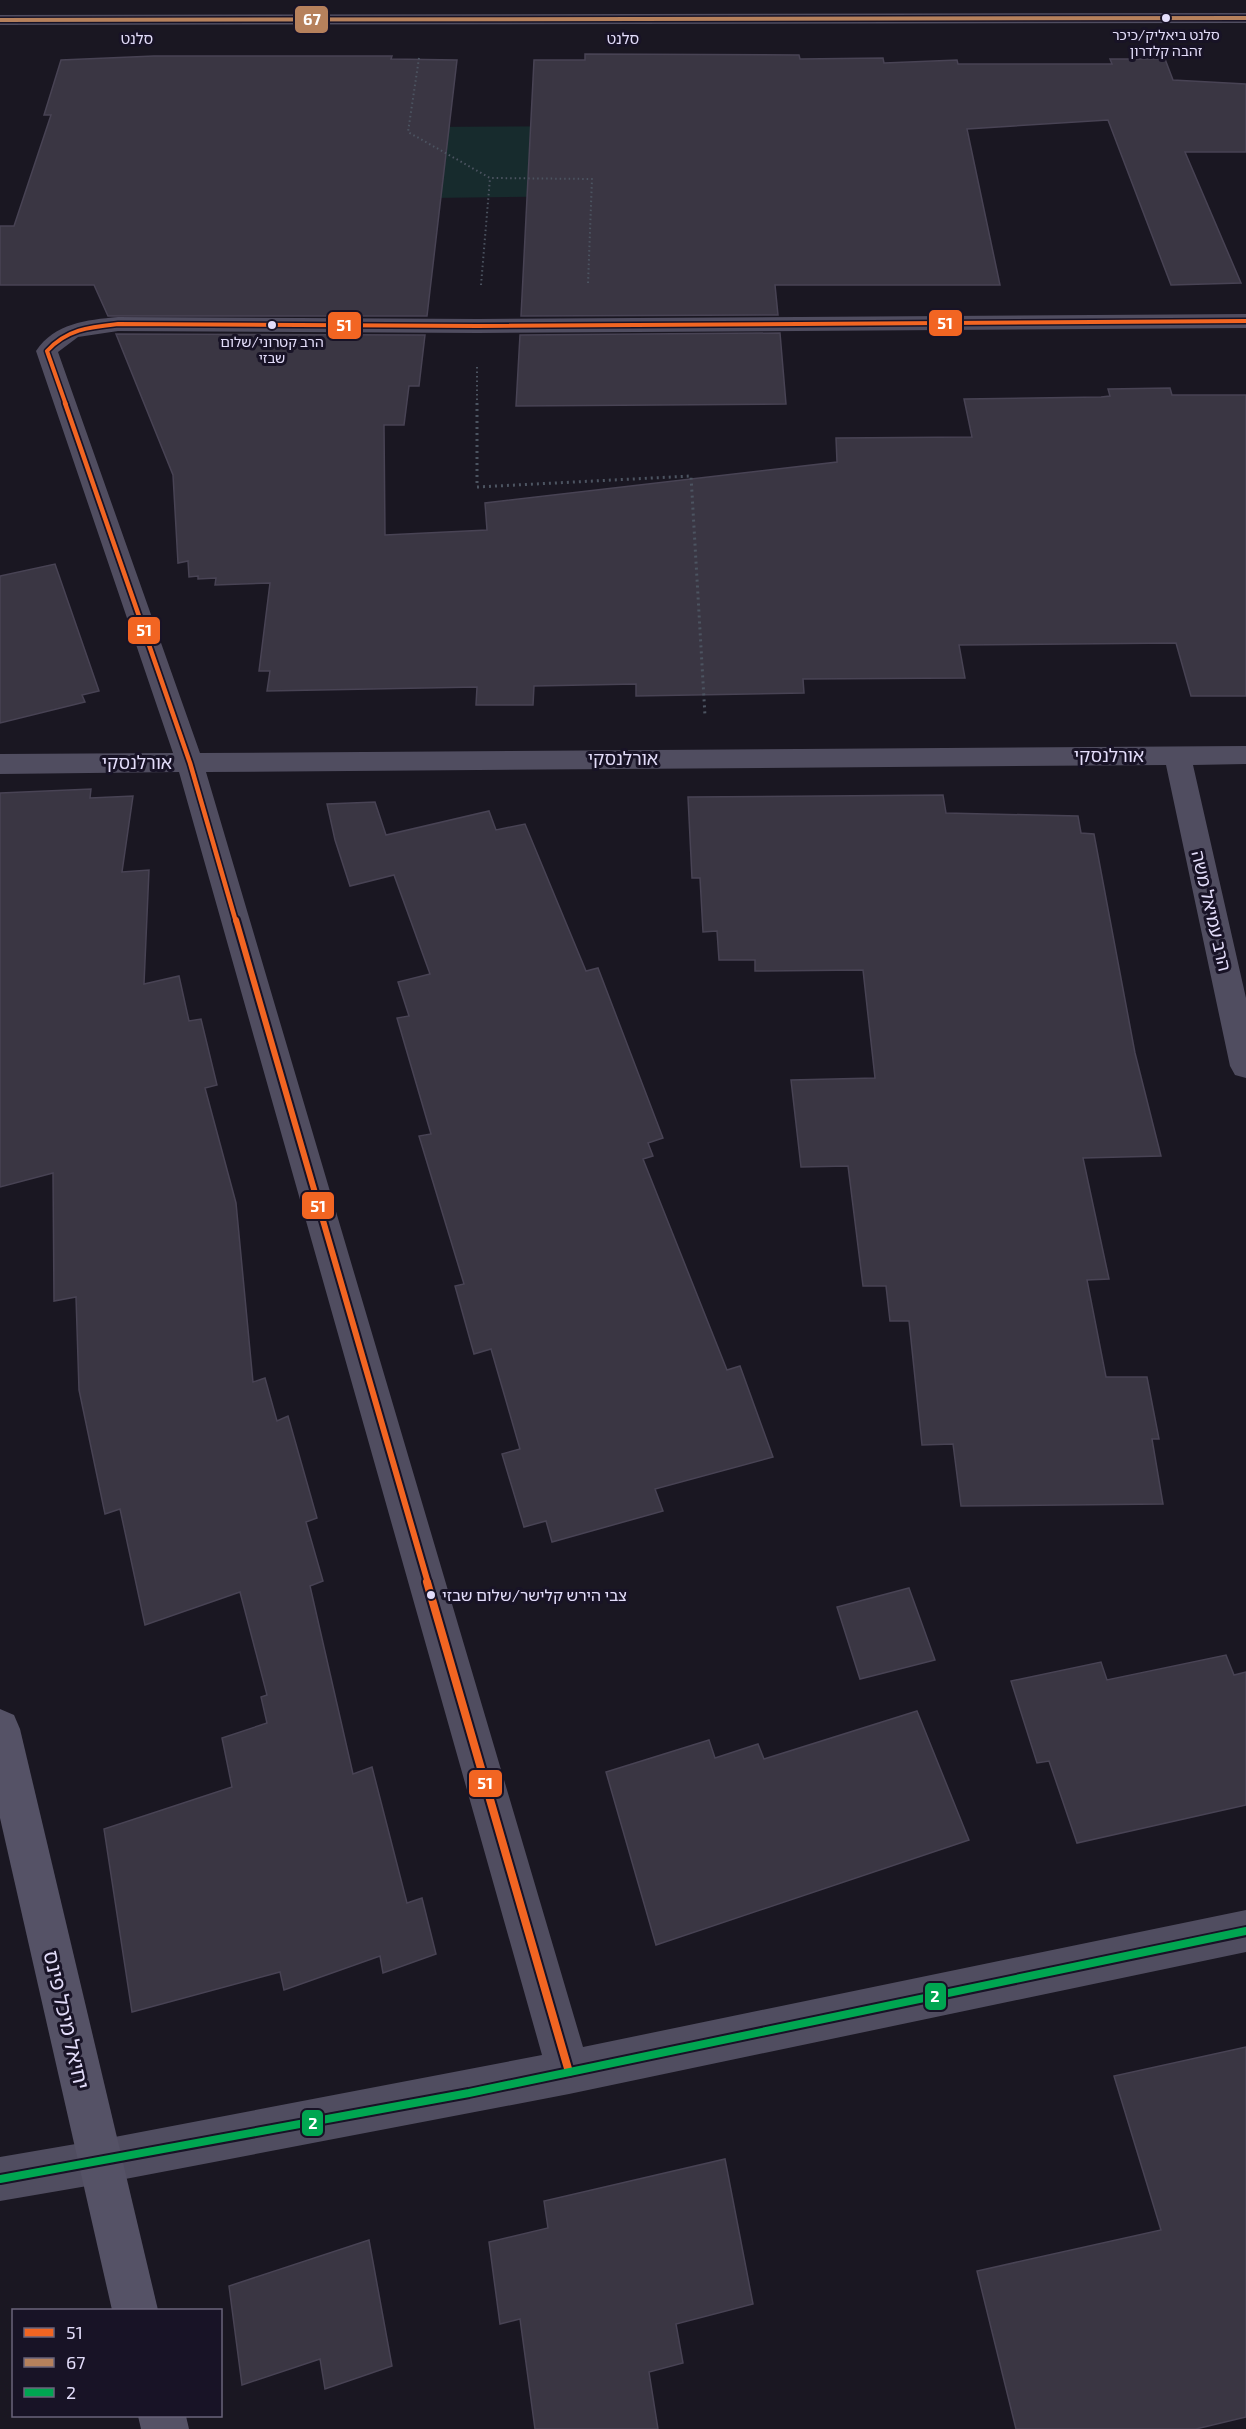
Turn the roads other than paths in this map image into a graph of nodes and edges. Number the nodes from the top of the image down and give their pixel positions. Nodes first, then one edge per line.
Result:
1 (1246, 18) edge
2 (0, 20) edge
3 (1246, 321) edge
4 (1246, 754) edge
5 (1177, 755) junction
6 (190, 763) junction
7 (0, 764) edge
8 (1246, 1066) edge
9 (0, 1729) edge
10 (1246, 1931) edge
11 (569, 2072) junction
12 (99, 2162) junction
13 (0, 2179) edge
14 (135, 2309) edge

1 - 2 street, סלנט
3 - 6 street
4 - 5 street, אורלנסקי
5 - 6 street, אורלנסקי
5 - 8 street, הרב עמיאל משה
6 - 7 street, אורלנסקי
6 - 11 street
9 - 12 main road, יחיאל מיכל פינס
10 - 11 street
11 - 12 street
12 - 13 street
12 - 14 main road, יחיאל מיכל פינס

